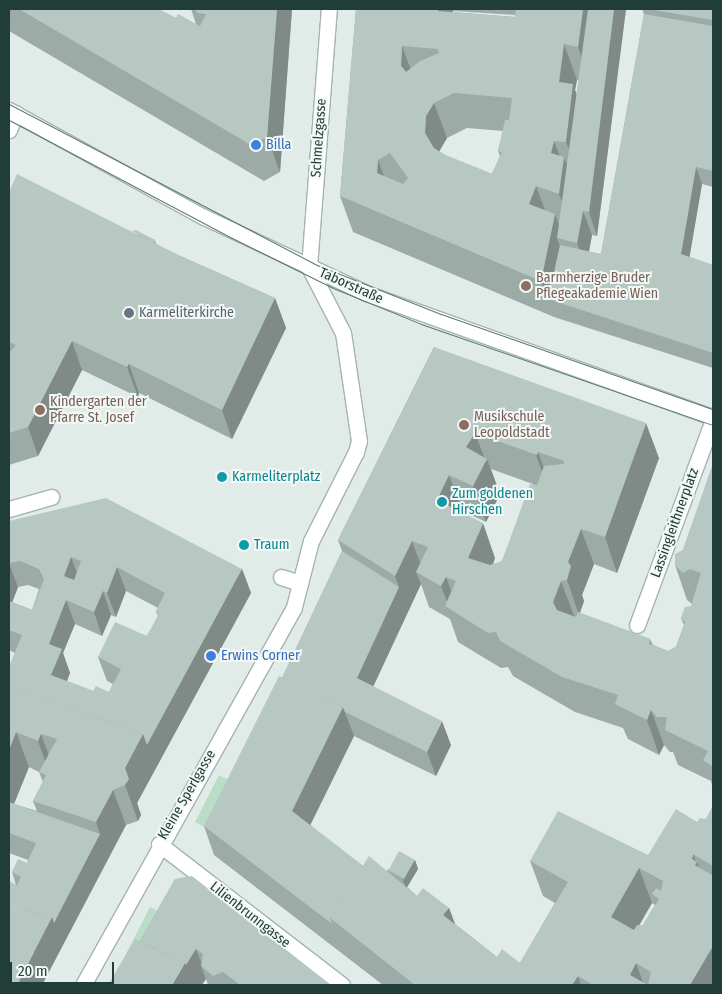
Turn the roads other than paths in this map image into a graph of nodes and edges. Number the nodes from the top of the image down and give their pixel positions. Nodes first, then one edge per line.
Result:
1 (329, 9) edge
2 (12, 112) edge
3 (9, 130) edge
4 (309, 267) junction
5 (713, 418) edge
6 (52, 497) dead end
7 (9, 509) edge
8 (281, 578) dead end
9 (300, 583) junction
10 (637, 625) dead end
11 (159, 844) junction
12 (84, 985) edge
13 (342, 985) edge

1 - 4 street, Schmelzgasse
2 - 3 street
2 - 4 street, Taborstraße
4 - 5 street, Taborstraße
4 - 9 street
5 - 10 street, Lassingleithnerplatz
6 - 7 street
8 - 9 street
9 - 11 street, Kleine Sperlgasse
11 - 12 street, Kleine Sperlgasse
11 - 13 street, Lilienbrunngasse

